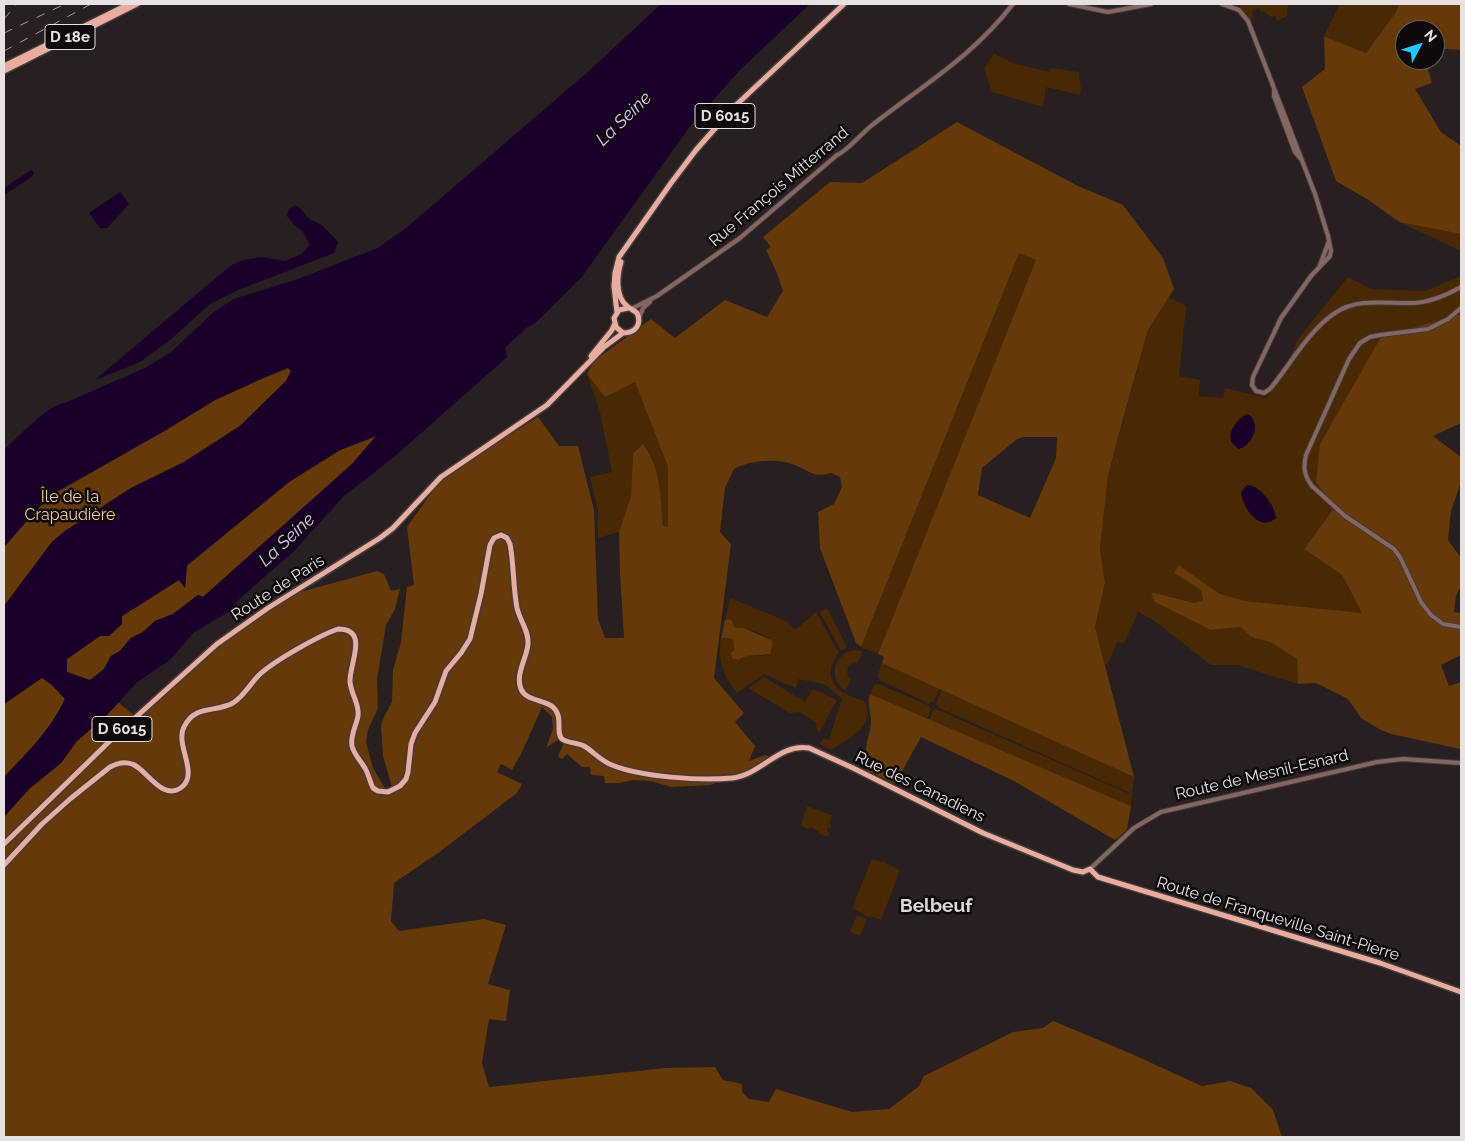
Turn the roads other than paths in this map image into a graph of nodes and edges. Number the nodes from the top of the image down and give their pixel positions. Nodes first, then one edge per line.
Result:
1 (129, 4) edge
2 (137, 4) edge
3 (844, 4) edge
4 (1013, 4) edge
5 (1069, 4) edge
6 (1151, 4) edge
7 (1222, 4) edge
8 (4, 66) edge
9 (4, 70) edge
10 (1329, 239) junction
11 (626, 245) junction
12 (1320, 266) junction
13 (1461, 287) edge
14 (656, 296) junction
15 (630, 308) junction
16 (1461, 308) edge
17 (617, 313) junction
18 (639, 318) junction
19 (615, 324) junction
20 (623, 333) junction
21 (579, 372) junction
22 (1461, 628) edge
23 (1461, 763) edge
24 (4, 844) edge
25 (4, 865) edge
26 (1090, 869) junction
27 (1461, 992) edge

1 - 8 main road, D 18e
2 - 9 main road, D 18e
3 - 11 main road, D 6015
4 - 14 street, Rue François Mitterrand
5 - 6 street
7 - 10 street
10 - 12 street
10 - 12 street
11 - 15 main road, D 6015
11 - 17 main road, D 6015
12 - 13 street
14 - 15 street
14 - 18 street
15 - 17 main road
15 - 18 main road
16 - 22 street
17 - 19 main road
18 - 20 main road
19 - 20 main road
19 - 21 main road, D 6015
20 - 21 main road, D 6015
21 - 24 main road, Route de Paris / D 6015
23 - 26 street, Route de Mesnil-Esnard
25 - 26 main road, Rue des Canadiens
26 - 27 main road, Route de Franqueville Saint-Pierre

